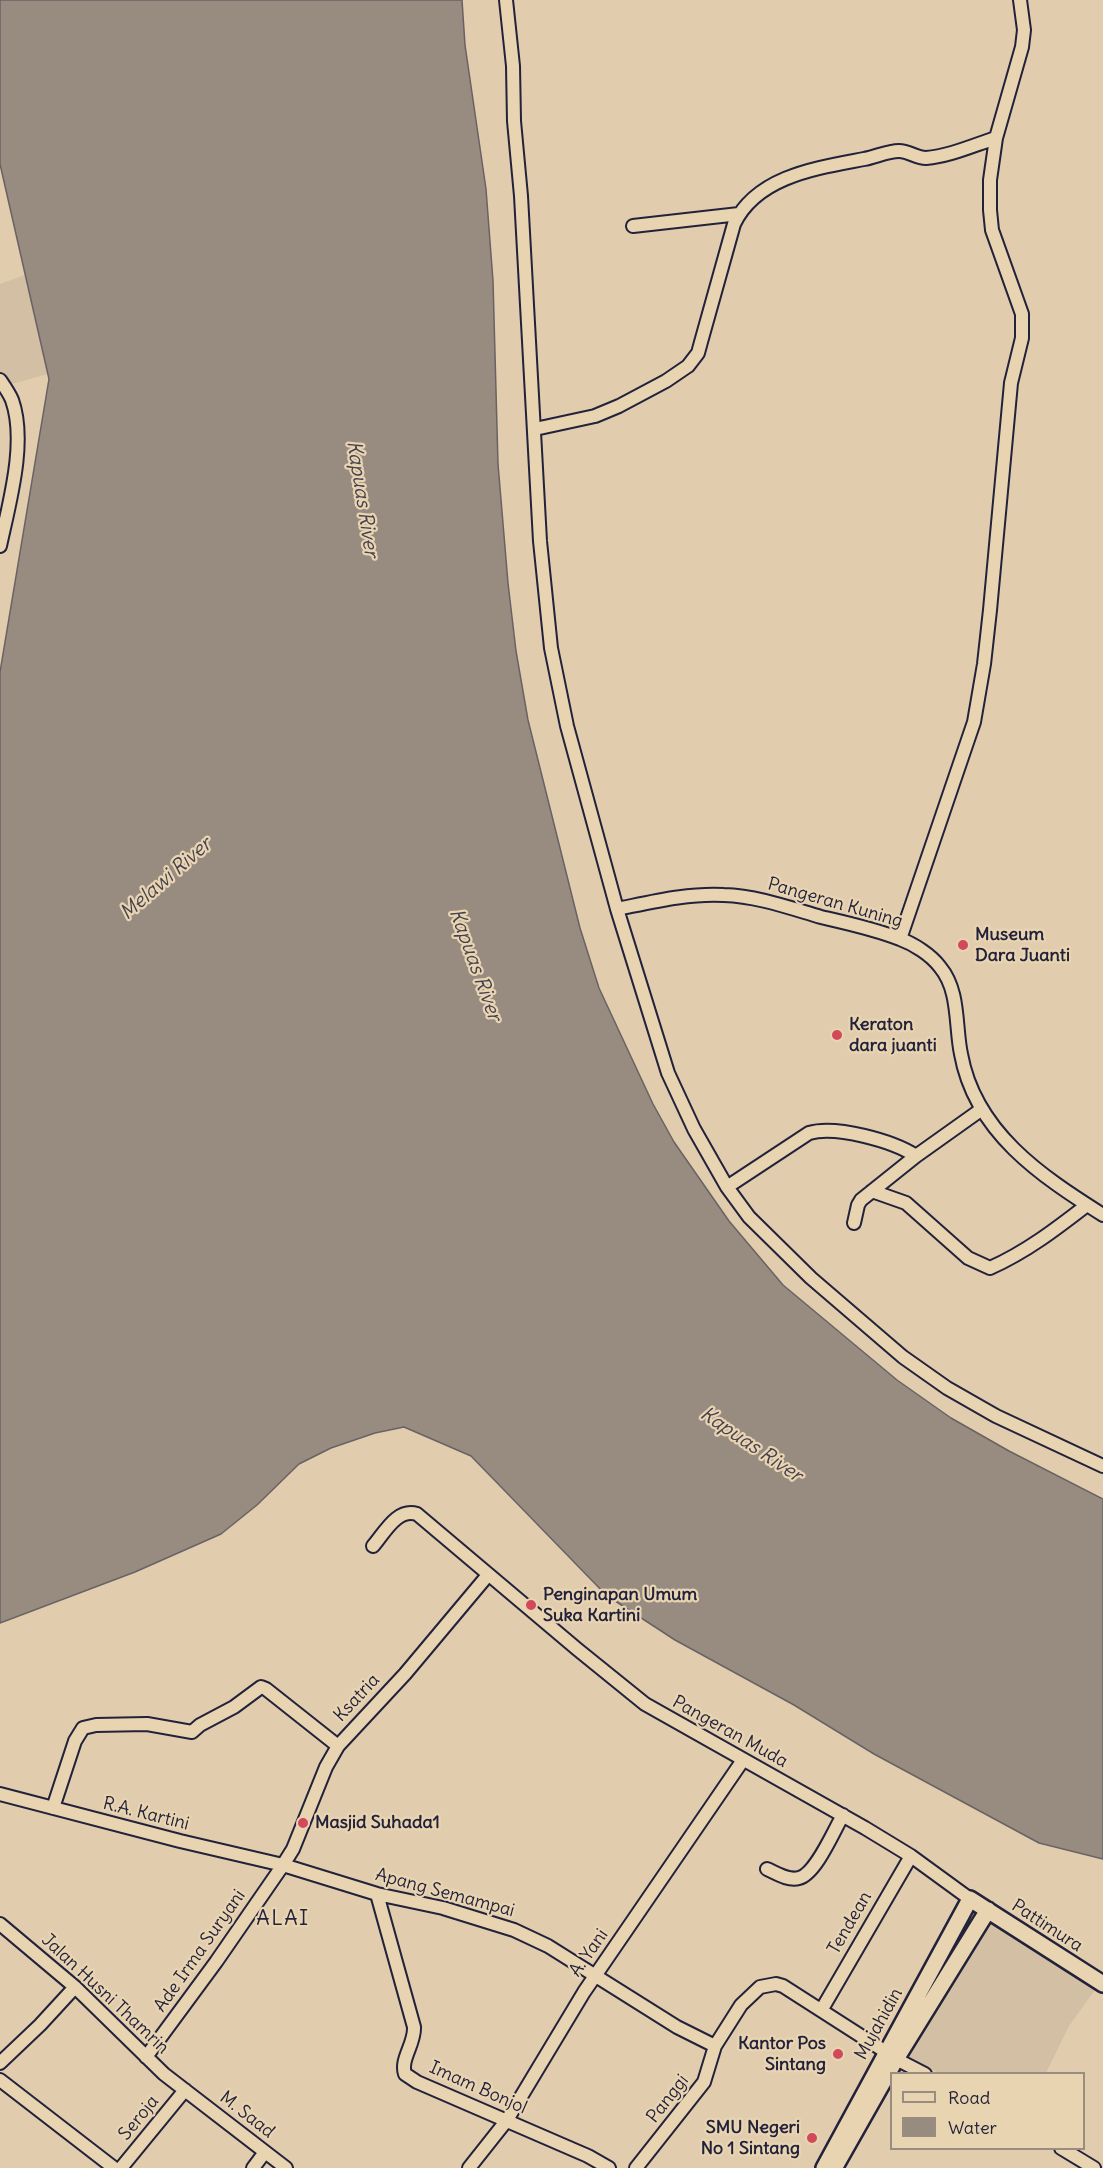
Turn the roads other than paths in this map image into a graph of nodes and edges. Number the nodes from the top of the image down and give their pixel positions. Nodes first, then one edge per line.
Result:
1 (506, 0) edge
2 (1020, 0) edge
3 (996, 138) junction
4 (739, 214) junction
5 (633, 226) dead end
6 (0, 380) edge
7 (535, 429) junction
8 (0, 546) edge
9 (617, 909) junction
10 (900, 939) junction
11 (982, 1109) junction
12 (916, 1156) junction
13 (726, 1187) junction
14 (872, 1191) junction
15 (1087, 1205) junction
16 (1103, 1215) edge
17 (854, 1223) dead end
18 (1103, 1466) edge
19 (373, 1546) dead end
20 (488, 1575) junction
21 (338, 1746) junction
22 (743, 1760) junction
23 (0, 1794) edge
24 (53, 1808) junction
25 (843, 1815) junction
26 (911, 1856) junction
27 (283, 1865) junction
28 (767, 1869) dead end
29 (377, 1894) junction
30 (970, 1899) junction
31 (988, 1910) junction
32 (0, 1924) edge
33 (597, 1975) junction
34 (1103, 1984) edge
35 (75, 1987) junction
36 (822, 2009) junction
37 (715, 2046) junction
38 (891, 2055) junction
39 (146, 2057) junction
40 (0, 2063) edge
41 (923, 2072) edge
42 (0, 2079) edge
43 (185, 2090) junction
44 (507, 2120) junction
45 (1064, 2150) edge
46 (265, 2152) junction
47 (1103, 2160) edge
48 (114, 2168) edge
49 (121, 2168) edge
50 (253, 2168) edge
51 (286, 2168) edge
52 (469, 2168) edge
53 (609, 2168) edge
54 (636, 2168) edge
55 (824, 2168) edge
56 (834, 2168) edge
57 (1094, 2168) edge
58 (1101, 2168) edge

1 - 7 street
2 - 3 street
3 - 4 street
3 - 10 street
4 - 5 street
4 - 7 street
6 - 8 street
7 - 9 street
9 - 10 street, Pangeran Kuning
9 - 13 street
10 - 11 street, Pangeran Kuning
11 - 12 street
11 - 15 street, Pangeran Kuning
12 - 13 street
12 - 14 street
13 - 18 street
14 - 15 street
14 - 17 street
15 - 16 street, Pangeran Kuning
19 - 20 street, Pangeran Muda
20 - 21 street, Ksatria
20 - 22 street, Pangeran Muda
21 - 24 street
21 - 27 street, Ksatria
22 - 25 street, Pangeran Muda
22 - 33 street, A. Yani
23 - 24 street, R.A. Kartini
24 - 27 street, R.A. Kartini
25 - 26 street, Pangeran Muda
25 - 28 street
26 - 30 street, Pangeran Muda
26 - 36 street, Tendean
27 - 29 street, Apang Semampai
27 - 39 street, Ade Irma Suryani
29 - 33 street, Apang Semampai
29 - 44 street, Imam Bonjol
30 - 31 main road, Pattimura
30 - 38 main road, Mujahidin
31 - 34 main road, Pattimura
31 - 38 main road
32 - 35 street, Jalan Husni Thamrin
33 - 37 street, Apang Semampai
33 - 44 street, A. Yani
35 - 39 street, Jalan Husni Thamrin
35 - 40 street
36 - 37 street, Panggi
36 - 38 street
37 - 54 street, Panggi
38 - 41 street
38 - 55 main road, Mujahidin
38 - 56 main road
39 - 43 street, Jalan Husni Thamrin
42 - 48 street
43 - 46 street, M. Saad
43 - 49 street, Seroja
44 - 52 street, A. Yani
44 - 53 street, Imam Bonjol
45 - 57 street
46 - 50 street
46 - 51 street, M. Saad
47 - 58 street

